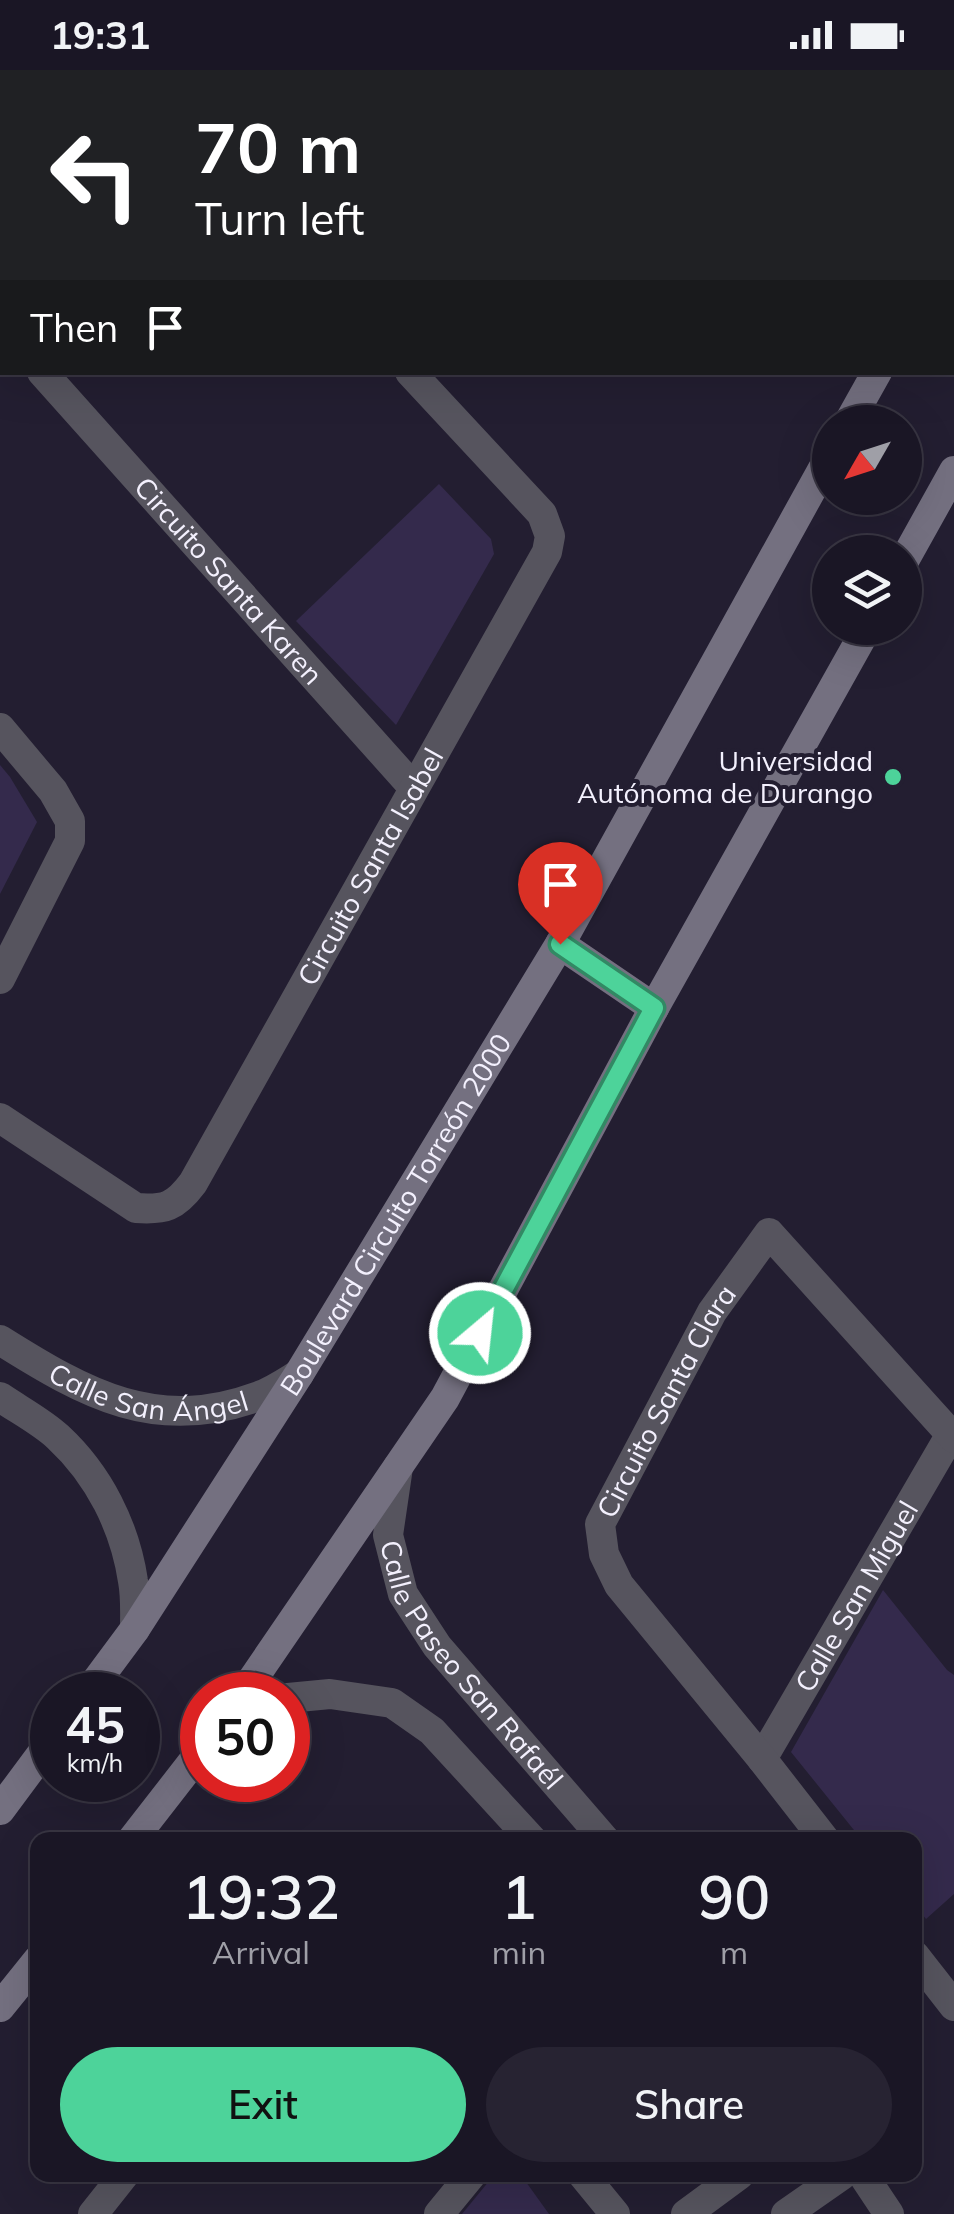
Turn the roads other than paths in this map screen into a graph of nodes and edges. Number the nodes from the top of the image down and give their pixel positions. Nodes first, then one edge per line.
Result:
1 (45, 375) edge
2 (413, 375) edge
3 (874, 375) edge
4 (858, 405) edge
5 (954, 471) edge
6 (812, 489) edge
7 (918, 535) edge
8 (857, 645) edge
9 (0, 728) edge
10 (413, 787) junction
11 (560, 944) junction
12 (0, 979) edge
13 (654, 1008) junction
14 (0, 1118) edge
15 (0, 1340) edge
16 (299, 1374) junction
17 (0, 1397) edge
18 (952, 1436) edge
19 (398, 1467) junction
20 (135, 1629) junction
21 (103, 1672) edge
22 (258, 1672) edge
23 (310, 1696) edge
24 (762, 1759) junction
25 (30, 1770) edge
26 (180, 1778) edge
27 (0, 1810) edge
28 (138, 1832) edge
29 (525, 1832) edge
30 (599, 1832) edge
31 (808, 1832) edge
32 (922, 1962) edge
33 (30, 1970) edge
34 (949, 1986) edge
35 (0, 2007) edge
36 (118, 2182) edge
37 (465, 2182) edge
38 (589, 2182) edge
39 (729, 2182) edge
40 (831, 2182) edge
41 (868, 2182) edge
42 (802, 2200) edge
43 (93, 2214) edge
44 (439, 2214) edge
45 (615, 2214) edge
46 (686, 2214) edge
47 (889, 2214) edge

1 - 10 street, Circuito Santa Karen
2 - 10 street, Circuito Santa Isabel
3 - 4 main road
5 - 7 main road
6 - 11 main road, Boulevard Circuito Torreón 2000
8 - 13 main road
9 - 12 street
10 - 14 street, Circuito Santa Isabel
11 - 13 main road
11 - 16 main road, Boulevard Circuito Torreón 2000
13 - 19 main road
15 - 16 street, Calle San Ángel
16 - 20 main road, Boulevard Circuito Torreón 2000
17 - 20 street, Calle San Ángel
18 - 24 street, Calle San Miguel
18 - 24 street, Circuito Santa Clara
19 - 22 main road
19 - 30 street, Calle Paseo San Rafaél
20 - 21 main road, Boulevard Circuito Torreón 2000
23 - 29 street, Calle Paseo San Rafaél
24 - 31 street, Circuito Santa Clara
25 - 27 main road
26 - 28 main road
32 - 34 street
33 - 35 main road
36 - 43 street
37 - 44 street
38 - 45 street
39 - 46 street
40 - 42 street
41 - 47 street

